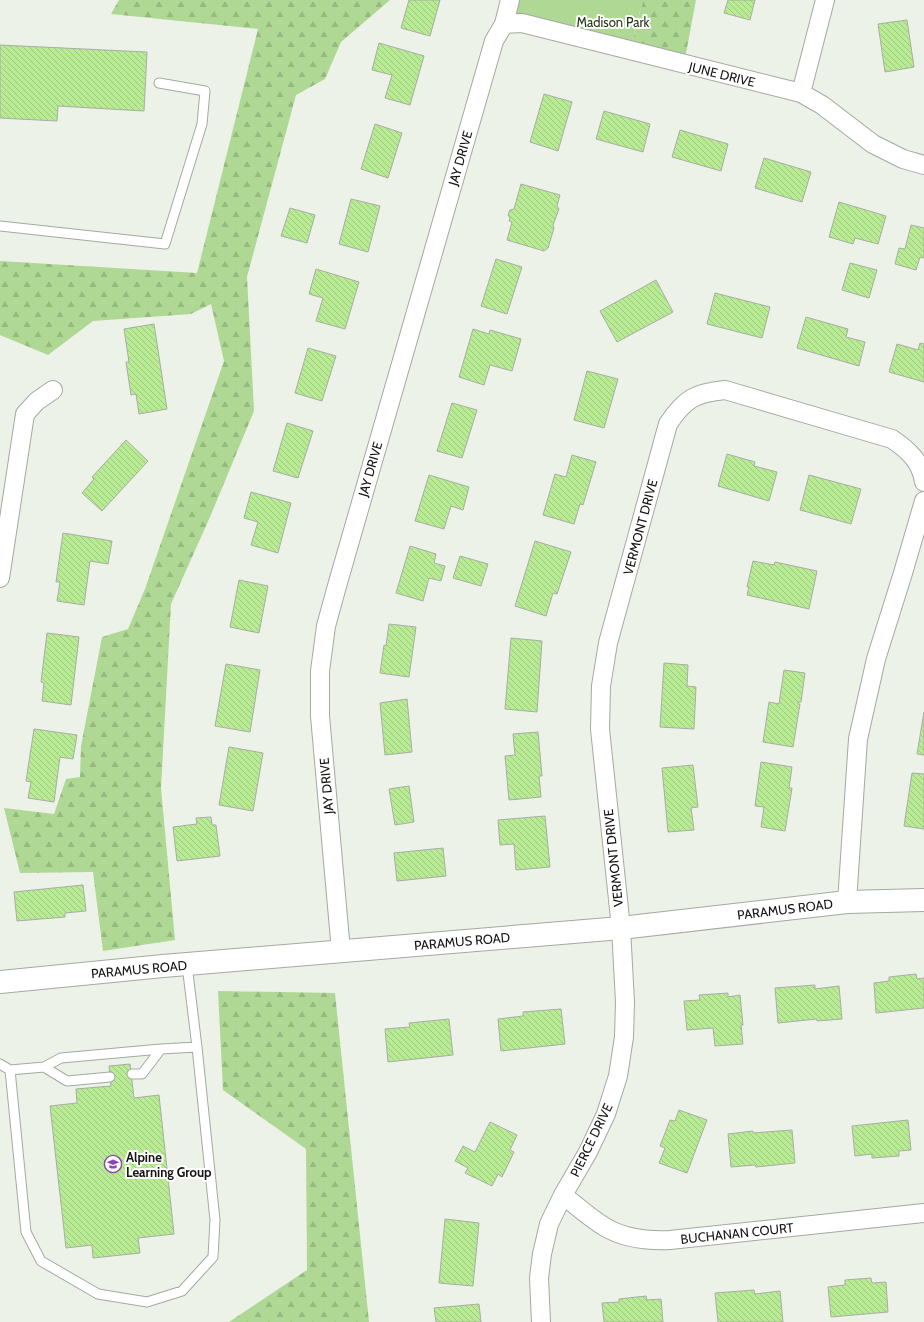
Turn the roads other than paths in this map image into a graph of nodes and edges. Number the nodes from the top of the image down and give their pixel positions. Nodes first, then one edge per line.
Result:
1 (510, 0) edge
2 (825, 0) edge
3 (504, 24) junction
4 (159, 83) dead end
5 (801, 94) junction
6 (924, 165) edge
7 (0, 226) edge
8 (53, 390) dead end
9 (924, 482) edge
10 (924, 501) edge
11 (0, 578) edge
12 (924, 900) edge
13 (847, 902) junction
14 (621, 928) junction
15 (341, 951) junction
16 (187, 965) junction
17 (0, 982) edge
18 (197, 1047) junction
19 (162, 1049) junction
20 (0, 1064) edge
21 (44, 1067) junction
22 (10, 1070) junction
23 (132, 1074) dead end
24 (110, 1077) dead end
25 (563, 1196) junction
26 (924, 1212) edge
27 (541, 1322) edge

1 - 3 street, JAY DRIVE
2 - 5 street
3 - 5 street, JUNE DRIVE
3 - 15 street, JAY DRIVE
4 - 7 lane
5 - 6 street, JUNE DRIVE
8 - 11 street
9 - 14 street, VERMONT DRIVE
10 - 13 street
12 - 13 main road, PARAMUS ROAD
13 - 14 main road, PARAMUS ROAD
14 - 15 main road, PARAMUS ROAD
14 - 25 street, PIERCE DRIVE
15 - 16 main road, PARAMUS ROAD
16 - 17 main road, PARAMUS ROAD
16 - 18 lane
18 - 19 lane
18 - 22 lane
19 - 21 lane
19 - 23 lane
20 - 22 lane
21 - 22 lane
21 - 24 lane
25 - 26 street, BUCHANAN COURT
25 - 27 street, PIERCE DRIVE

